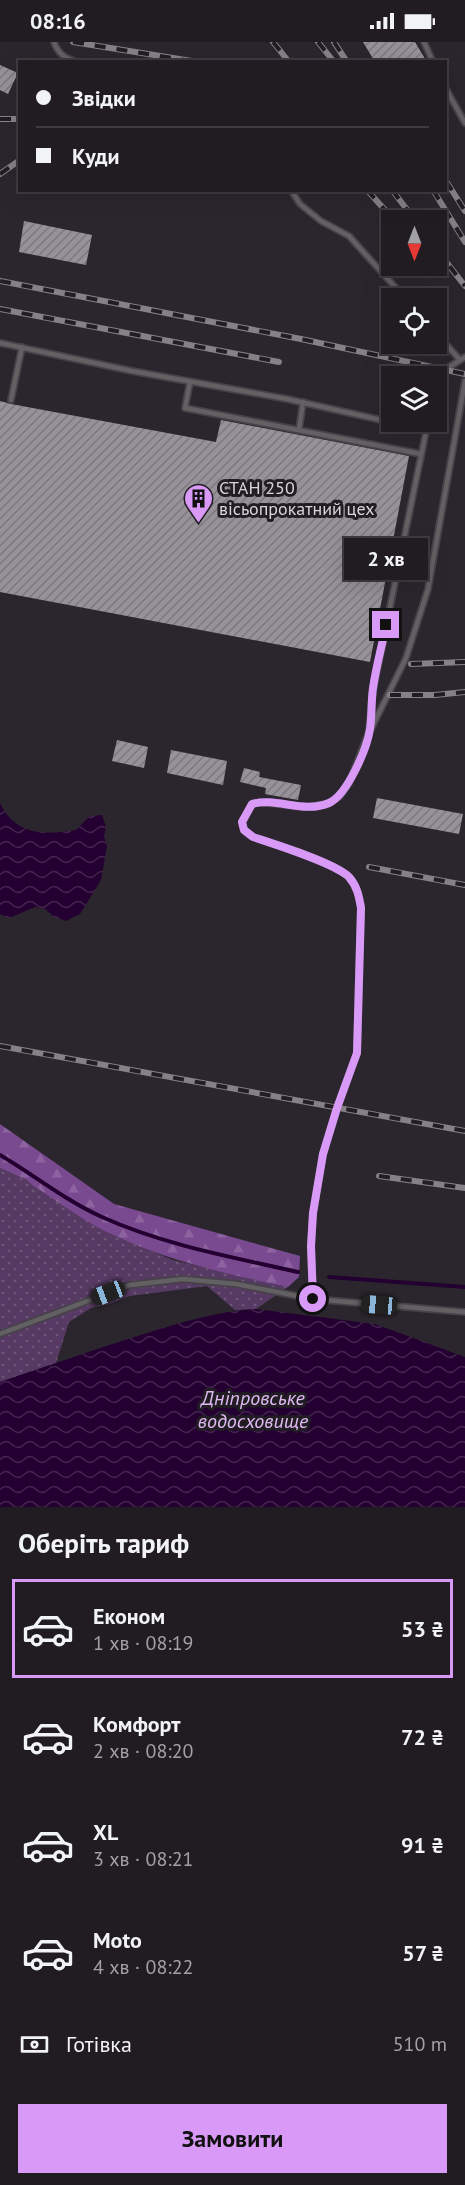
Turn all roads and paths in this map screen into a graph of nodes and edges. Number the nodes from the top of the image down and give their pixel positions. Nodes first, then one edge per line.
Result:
1 (54, 42) edge
2 (424, 42) edge
3 (70, 60) edge
4 (432, 60) edge
5 (447, 91) edge
6 (465, 123) edge
7 (292, 192) edge
8 (396, 288) edge
9 (0, 343) edge
10 (447, 343) edge
11 (22, 347) junction
12 (463, 358) edge
13 (447, 368) edge
14 (465, 381) edge
15 (190, 382) junction
16 (11, 400) dead end
17 (303, 402) junction
18 (381, 420) edge
19 (299, 430) junction
20 (426, 432) edge
21 (421, 453) junction
22 (369, 732) junction
23 (313, 1299) junction
24 (465, 1312) edge
25 (0, 1334) edge

1 - 3 lane
2 - 4 lane
5 - 6 lane
7 - 8 lane
9 - 11 lane
10 - 12 lane
11 - 15 lane
11 - 16 lane
12 - 13 lane
14 - 22 lane
15 - 17 lane
15 - 19 lane
17 - 18 lane
17 - 19 lane
19 - 21 lane
20 - 21 lane
21 - 22 lane
22 - 23 lane
23 - 24 lane
23 - 25 lane

